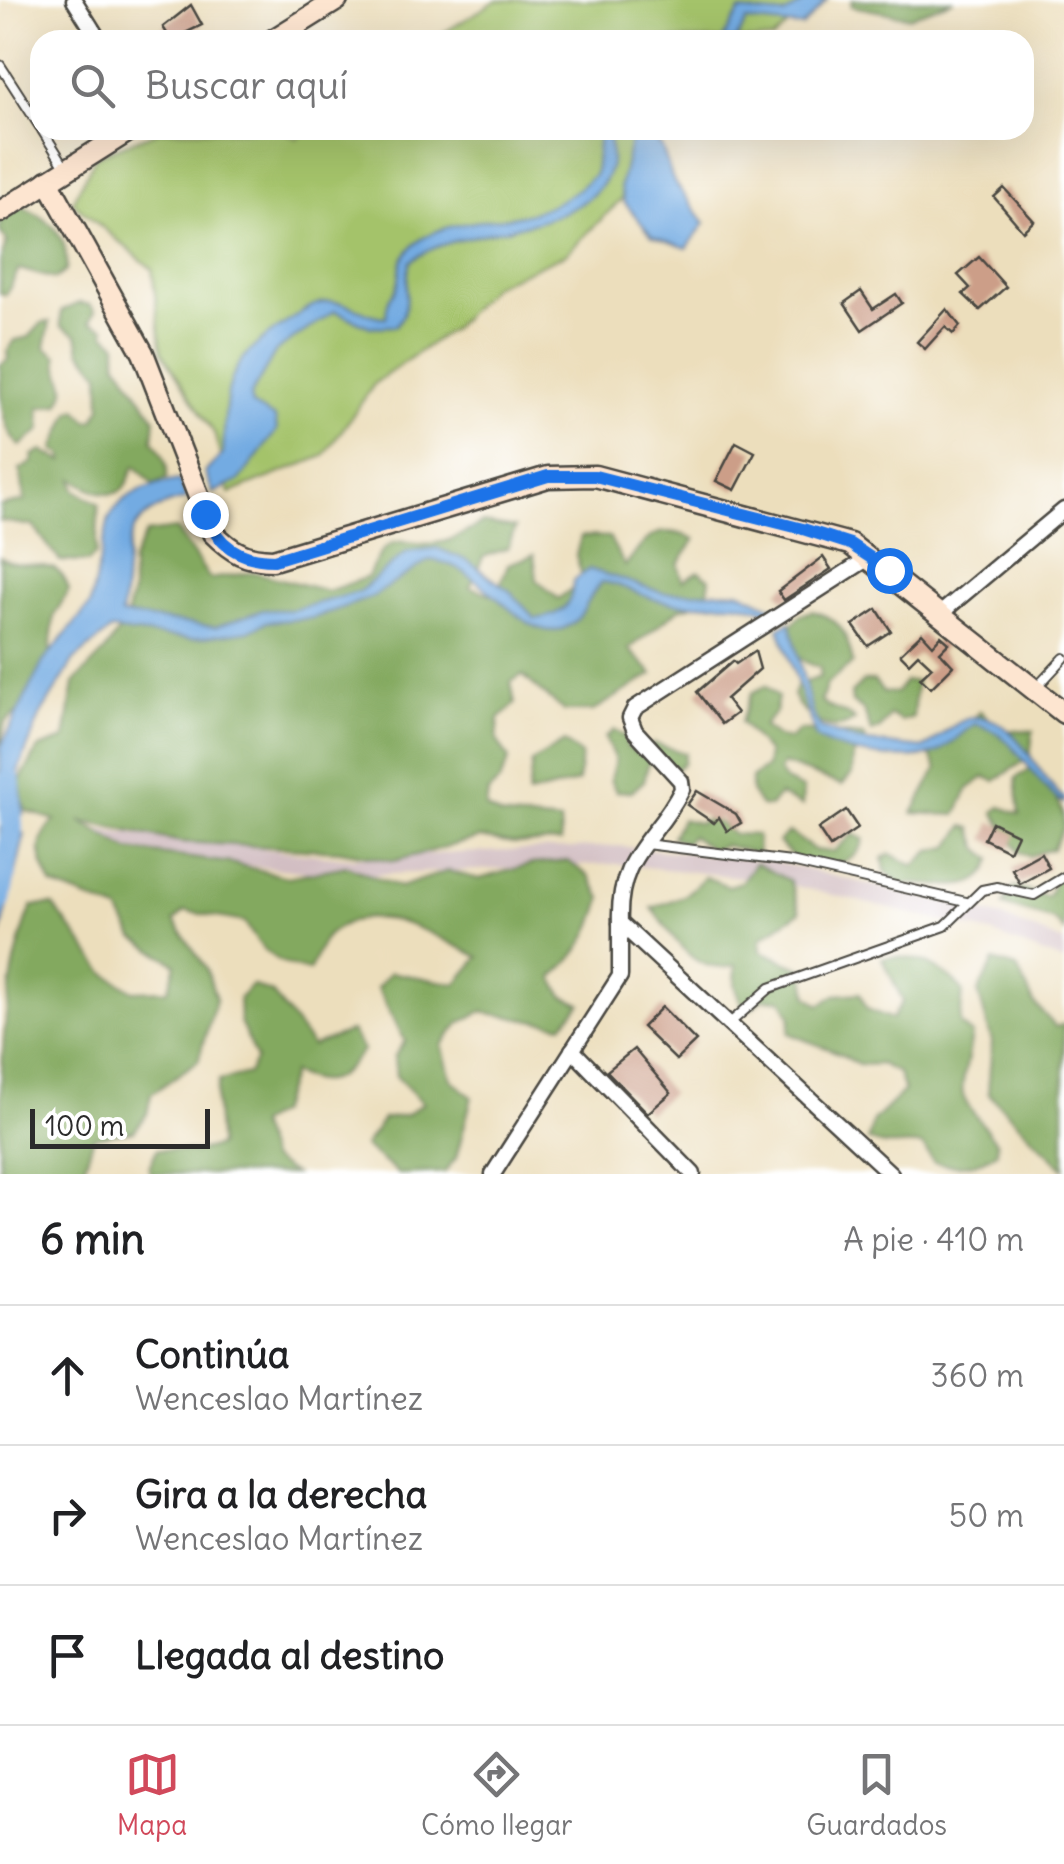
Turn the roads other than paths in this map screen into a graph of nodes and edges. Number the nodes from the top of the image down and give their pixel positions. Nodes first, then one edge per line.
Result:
1 (74, 0) edge
2 (337, 0) edge
3 (93, 30) edge
4 (289, 30) edge
5 (0, 65) edge
6 (30, 112) edge
7 (48, 140) edge
8 (114, 140) edge
9 (67, 169) junction
10 (48, 181) junction
11 (0, 212) edge
12 (1064, 510) edge
13 (870, 557) junction
14 (941, 613) junction
15 (1064, 658) edge
16 (1035, 690) junction
17 (1064, 713) edge
18 (642, 843) junction
19 (1064, 878) edge
20 (966, 902) junction
21 (620, 923) junction
22 (731, 1022) junction
23 (572, 1050) junction
24 (492, 1174) edge
25 (693, 1174) edge
26 (891, 1174) edge

1 - 3 street
2 - 4 main road
5 - 6 lane
7 - 9 lane
8 - 9 main road
9 - 10 main road
10 - 11 main road
10 - 13 main road
12 - 14 street
13 - 14 main road
13 - 18 street
14 - 16 main road
15 - 16 lane
16 - 17 main road
18 - 20 lane
18 - 21 street
19 - 20 lane
20 - 22 lane
21 - 22 street
21 - 23 street
22 - 26 street
23 - 24 street
23 - 25 street

